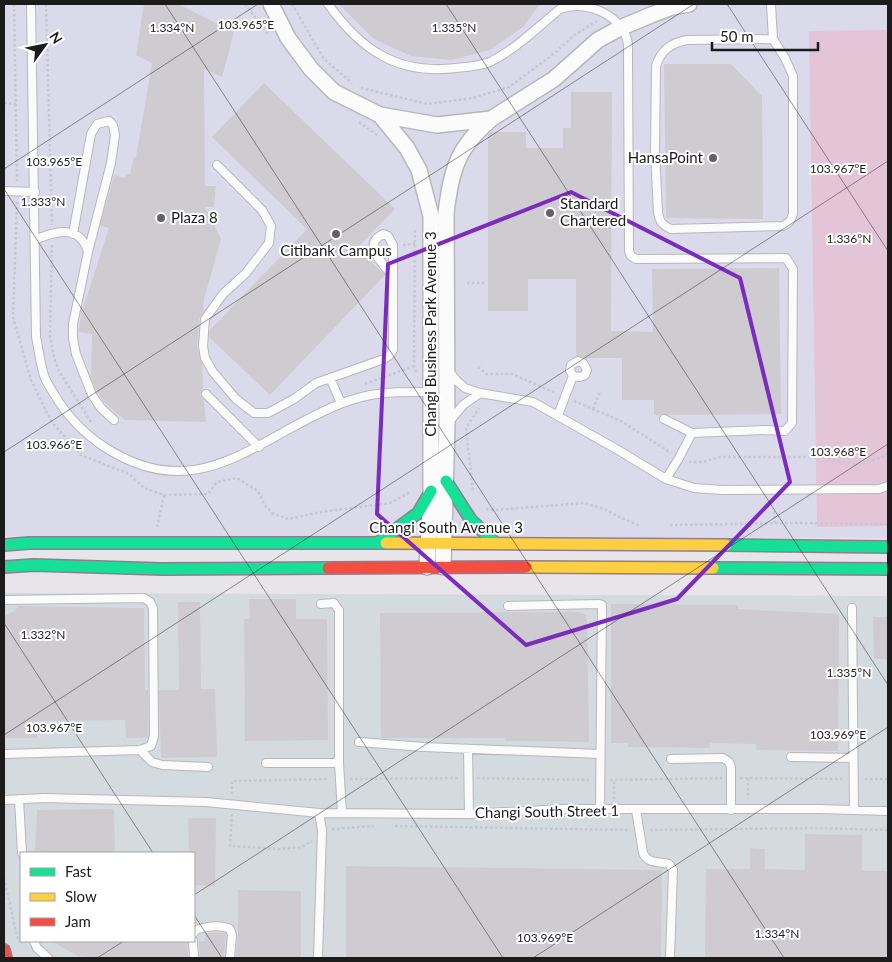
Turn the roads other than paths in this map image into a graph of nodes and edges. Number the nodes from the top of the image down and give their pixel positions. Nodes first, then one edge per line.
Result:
1 (31, 4) edge
2 (328, 4) edge
3 (689, 4) edge
4 (771, 4) edge
5 (270, 5) edge
6 (620, 28) junction
7 (773, 39) junction
8 (380, 115) junction
9 (491, 119) junction
10 (217, 165) dead end
11 (4, 191) edge
12 (35, 192) junction
13 (73, 234) junction
14 (35, 240) junction
15 (88, 252) junction
16 (393, 276) junction
17 (447, 369) junction
18 (573, 376) dead end
19 (330, 378) junction
20 (423, 392) junction
21 (480, 393) junction
22 (206, 394) dead end
23 (341, 403) junction
24 (558, 415) junction
25 (664, 419) dead end
26 (114, 420) dead end
27 (447, 424) junction
28 (692, 433) junction
29 (259, 447) junction
30 (666, 479) junction
31 (446, 481) junction
32 (888, 486) edge
33 (431, 491) junction
34 (379, 542) junction
35 (428, 542) junction
36 (444, 542) junction
37 (495, 543) junction
38 (4, 545) edge
39 (888, 547) edge
40 (4, 567) edge
41 (427, 567) junction
42 (443, 567) junction
43 (888, 569) edge
44 (4, 600) edge
45 (321, 604) dead end
46 (508, 606) dead end
47 (852, 608) dead end
48 (359, 742) dead end
49 (468, 749) junction
50 (140, 750) junction
51 (4, 754) edge
52 (600, 754) junction
53 (791, 756) dead end
54 (853, 758) junction
55 (671, 759) dead end
56 (266, 763) dead end
57 (339, 764) junction
58 (208, 767) dead end
59 (19, 799) junction
60 (4, 800) edge
61 (600, 810) junction
62 (636, 810) junction
63 (731, 810) junction
64 (854, 810) junction
65 (888, 811) edge
66 (319, 813) junction
67 (342, 813) junction
68 (469, 814) junction
69 (22, 852) edge
70 (195, 930) edge
71 (35, 942) edge
72 (193, 942) edge
73 (4, 950) edge
74 (6, 958) edge
75 (48, 958) edge
76 (194, 958) edge
77 (230, 958) edge
78 (318, 958) edge
79 (670, 958) edge

1 - 12 lane
2 - 6 lane
3 - 6 street
4 - 7 lane
5 - 8 street
6 - 9 street
6 - 28 lane
7 - 7 lane
8 - 9 street
8 - 20 street, Changi Business Park Avenue 3
9 - 17 street, Changi Business Park Avenue 3
10 - 19 lane
11 - 12 lane
12 - 14 lane
13 - 14 lane
13 - 15 lane
13 - 15 lane
14 - 29 lane
15 - 26 lane
16 - 16 lane
16 - 19 lane
17 - 21 lane
17 - 27 street, Changi Business Park Avenue 3
18 - 24 lane
19 - 23 lane
20 - 23 lane
20 - 33 street, Changi Business Park Avenue 3
21 - 24 lane
21 - 27 lane
22 - 29 lane
23 - 29 lane
24 - 30 lane
25 - 28 lane
27 - 31 street, Changi Business Park Avenue 3
28 - 30 lane
30 - 32 lane
31 - 36 street, Changi Business Park Avenue 3
31 - 37 street
33 - 34 street
33 - 35 street, Changi Business Park Avenue 3
34 - 35 street, Changi South Avenue 3
34 - 38 street, Changi South Avenue 3
35 - 36 street, Changi South Avenue 3
35 - 41 street, Changi Business Park Avenue 3
36 - 37 street, Changi South Avenue 3
36 - 42 street, Changi Business Park Avenue 3
37 - 39 street, Changi South Avenue 3
40 - 41 street
41 - 42 street
42 - 43 street
44 - 50 lane
45 - 57 lane
46 - 52 lane
47 - 54 lane
48 - 49 lane
49 - 52 lane
49 - 68 lane
50 - 51 lane
50 - 58 lane
52 - 61 lane
53 - 54 lane
54 - 64 lane
55 - 63 lane
56 - 57 lane
57 - 67 lane
59 - 60 lane, Changi South Street 1
59 - 66 lane, Changi South Street 1
59 - 69 lane
61 - 62 lane, Changi South Street 1
61 - 68 lane, Changi South Street 1
62 - 63 lane, Changi South Street 1
62 - 79 lane
63 - 64 lane, Changi South Street 1
64 - 65 lane, Changi South Street 1
66 - 67 lane, Changi South Street 1
66 - 78 lane
67 - 68 lane, Changi South Street 1
70 - 77 lane
71 - 75 lane
72 - 76 lane
73 - 74 street

